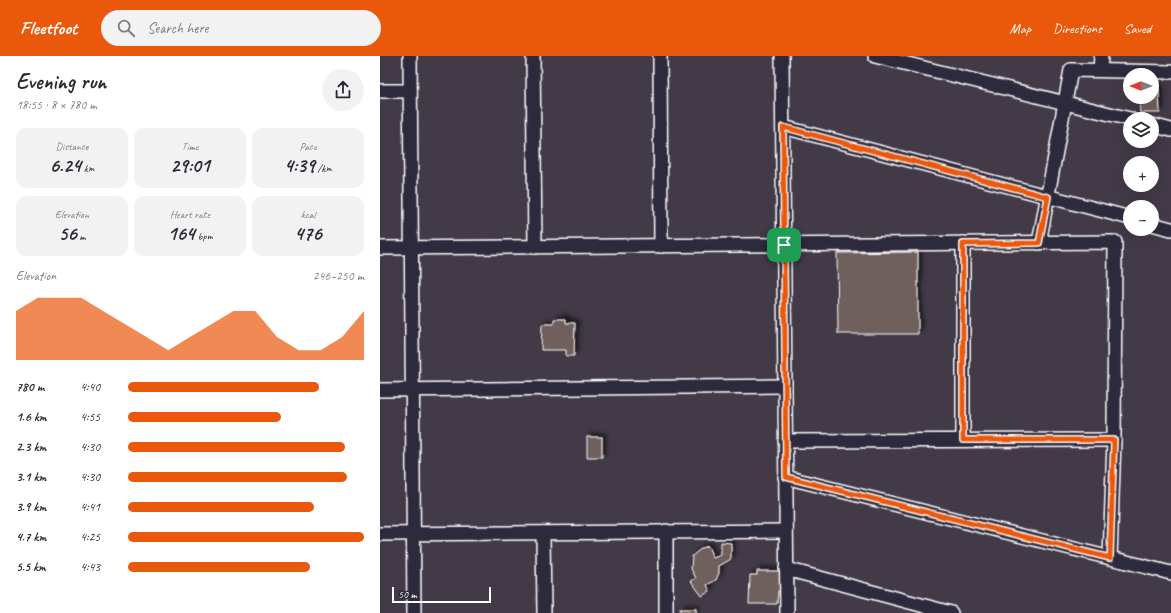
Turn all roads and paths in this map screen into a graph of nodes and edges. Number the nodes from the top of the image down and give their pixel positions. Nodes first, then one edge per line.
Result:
1 (410, 56) edge
2 (533, 56) edge
3 (660, 56) edge
4 (782, 56) edge
5 (1101, 56) edge
6 (881, 57) edge
7 (1100, 70) junction
8 (1171, 72) edge
9 (380, 91) edge
10 (410, 91) junction
11 (1065, 103) junction
12 (1123, 117) edge
13 (783, 127) junction
14 (1159, 127) edge
15 (1171, 130) edge
16 (1048, 197) junction
17 (1123, 216) edge
18 (1159, 226) edge
19 (1171, 229) edge
20 (1039, 243) junction
21 (963, 244) junction
22 (784, 245) junction
23 (661, 246) junction
24 (535, 247) junction
25 (380, 248) edge
26 (411, 248) junction
27 (785, 386) junction
28 (412, 389) junction
29 (380, 390) edge
30 (963, 440) junction
31 (1114, 440) junction
32 (785, 441) junction
33 (786, 477) junction
34 (786, 531) junction
35 (543, 532) junction
36 (666, 532) junction
37 (413, 533) junction
38 (380, 534) edge
39 (1110, 558) junction
40 (786, 569) junction
41 (1171, 573) edge
42 (414, 613) edge
43 (544, 613) edge
44 (666, 613) edge
45 (786, 613) edge
46 (951, 613) edge

1 - 10 street
2 - 24 street
3 - 23 street
4 - 13 street
5 - 7 street
6 - 11 street
7 - 8 street
7 - 11 street
9 - 10 street
10 - 26 street
11 - 12 street
11 - 16 street
13 - 16 street
13 - 22 street
14 - 15 street
16 - 17 street
16 - 20 street
18 - 19 street
20 - 21 street
20 - 31 street
21 - 22 street
21 - 30 street
22 - 23 street
22 - 27 street
23 - 24 street
24 - 26 street
25 - 26 street
26 - 28 street
27 - 28 street
27 - 32 street
28 - 29 street
28 - 37 street
30 - 31 street
30 - 32 street
31 - 39 street
32 - 33 street
33 - 34 street
33 - 39 street
34 - 36 street
34 - 40 street
35 - 36 street
35 - 37 street
35 - 43 street
36 - 44 street
37 - 38 street
37 - 42 street
39 - 41 street
40 - 45 street
40 - 46 street

